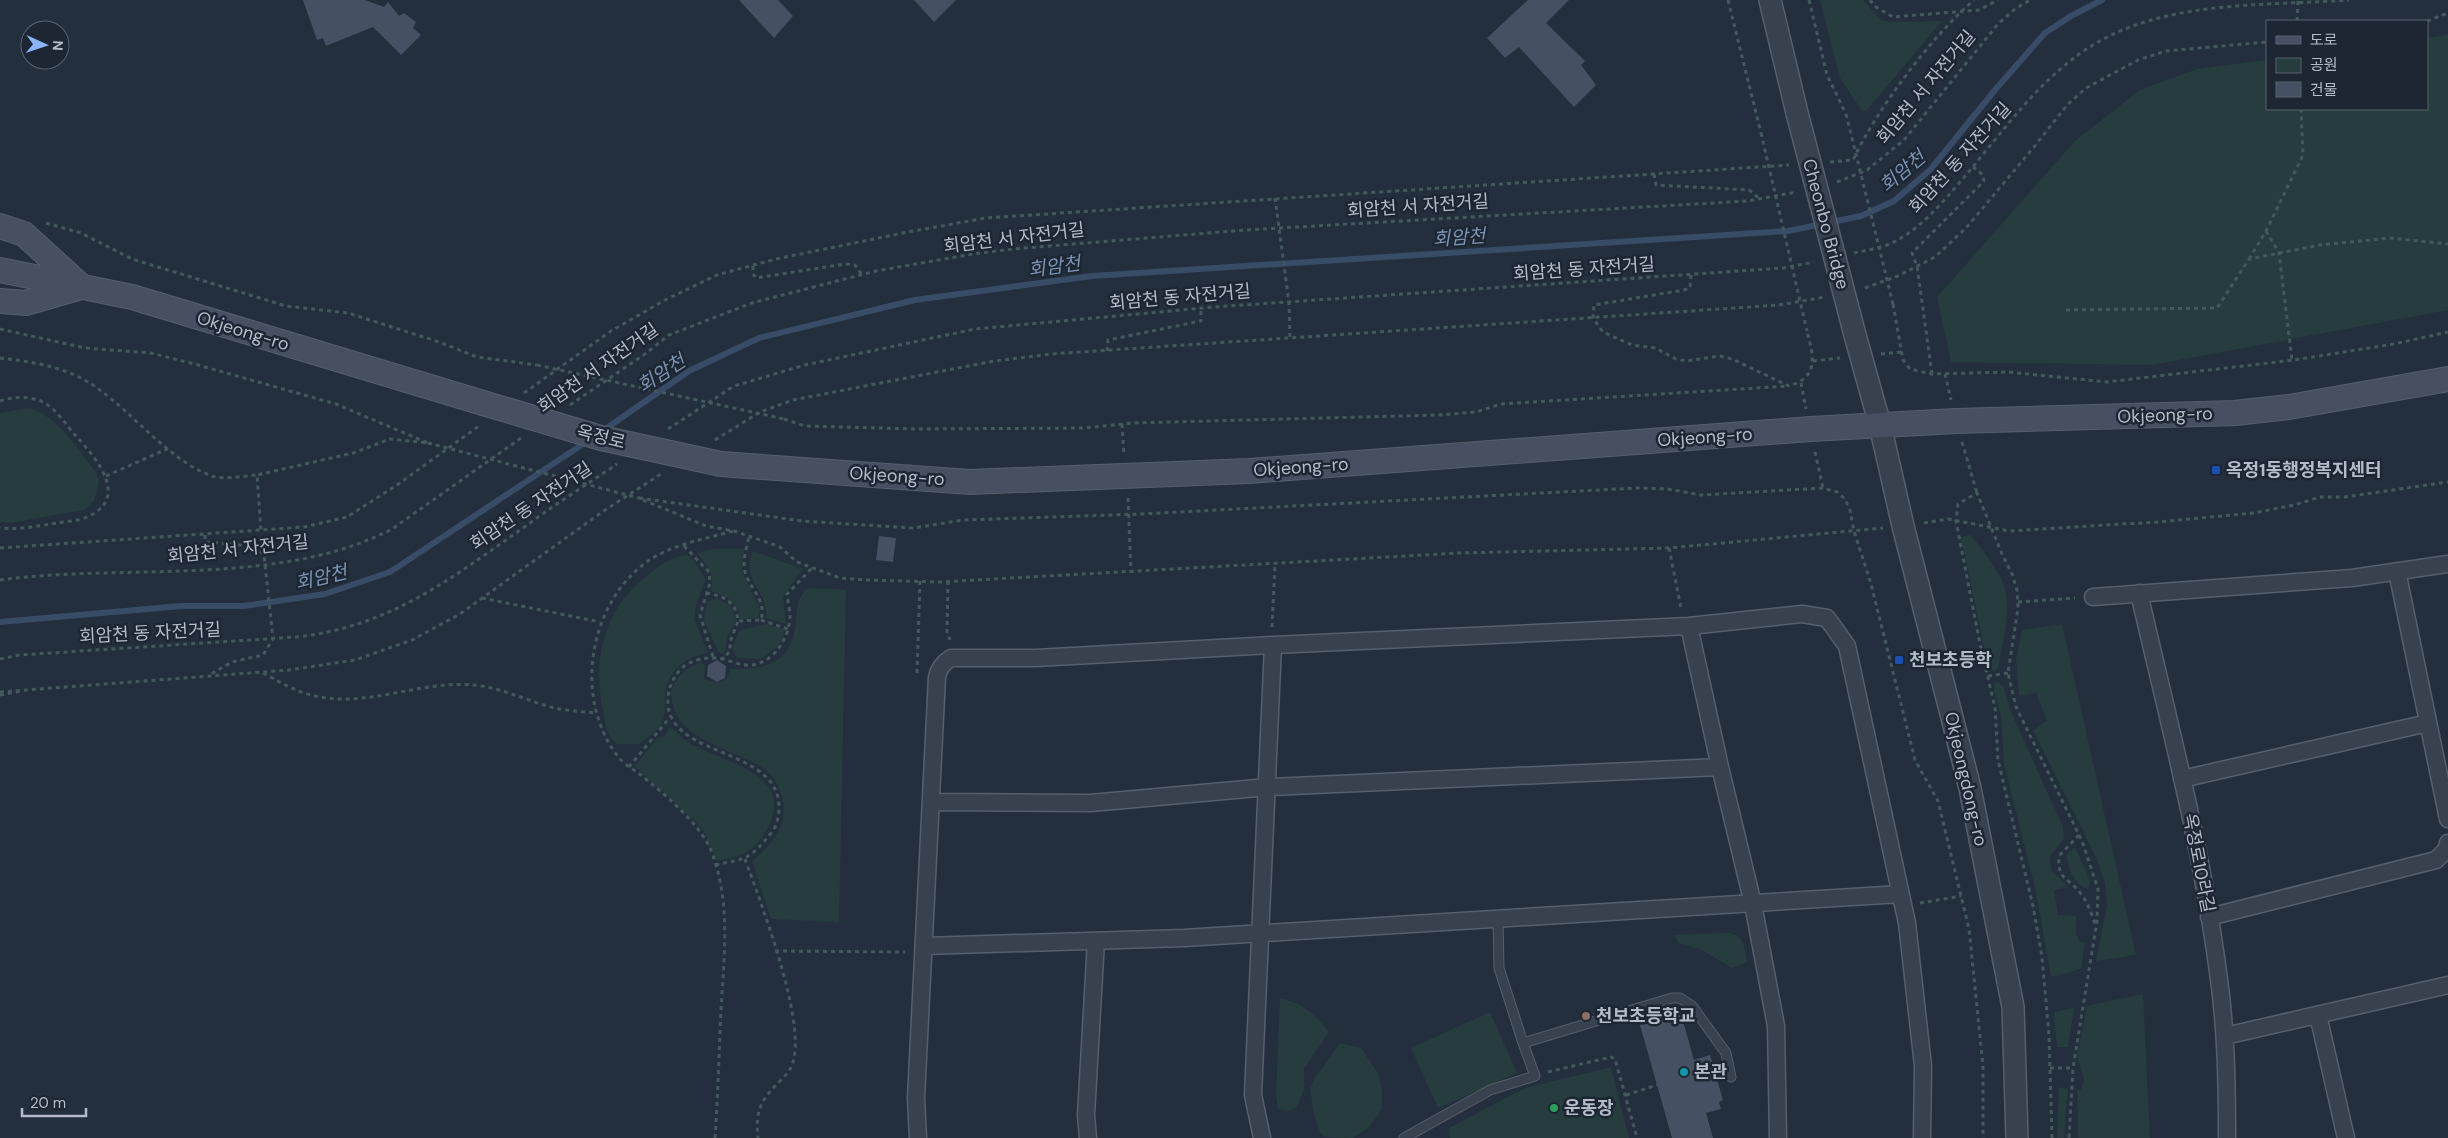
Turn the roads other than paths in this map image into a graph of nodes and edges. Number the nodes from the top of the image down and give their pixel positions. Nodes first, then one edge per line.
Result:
1 (1770, 0) edge
2 (0, 226) edge
3 (0, 270) edge
4 (82, 287) junction
5 (0, 301) edge
6 (2448, 378) edge
7 (484, 412) joint
8 (1880, 425) junction
9 (721, 464) joint
10 (2448, 564) edge
11 (2397, 571) junction
12 (2138, 593) junction
13 (2093, 597) road end
14 (1686, 620) junction
15 (1273, 640) junction
16 (2428, 724) junction
17 (1720, 766) junction
18 (2182, 779) junction
19 (1268, 787) junction
20 (931, 802) junction
21 (2448, 819) edge
22 (2448, 843) edge
23 (1901, 894) junction
24 (1753, 904) junction
25 (2210, 917) junction
26 (1498, 919) junction
27 (1262, 934) junction
28 (1096, 941) junction
29 (924, 946) junction
30 (2448, 985) edge
31 (2318, 1015) junction
32 (2225, 1036) junction
33 (1523, 1043) junction
34 (1731, 1077) dead end
35 (918, 1138) edge
36 (1088, 1138) edge
37 (1262, 1138) edge
38 (1404, 1138) edge
39 (1778, 1138) edge
40 (1922, 1138) edge
41 (2017, 1138) edge
42 (2228, 1138) edge
43 (2346, 1138) edge

1 - 8 street, Cheonbo Bridge, bridge
2 - 4 main road
3 - 4 main road, Okjeong-ro
4 - 5 main road
4 - 7 main road, Okjeong-ro
6 - 8 main road, Okjeong-ro
7 - 9 main road, 옥정로, bridge
8 - 9 main road, Okjeong-ro
8 - 41 street, Okjeongdong-ro
10 - 11 street
11 - 12 street
11 - 16 street
12 - 13 street
12 - 18 street, 옥정로10라길
14 - 15 street
14 - 17 street
14 - 23 street
15 - 19 street
15 - 20 street
16 - 18 street
16 - 21 street
17 - 19 street
17 - 24 street
18 - 25 street, 옥정로10라길
19 - 20 street
19 - 27 street
20 - 29 street
22 - 25 street
23 - 24 street
23 - 40 street
24 - 26 street
24 - 39 street
25 - 32 street, 옥정로10라길
26 - 27 street
26 - 33 lane
27 - 28 street
27 - 37 street
28 - 29 street
28 - 36 street
29 - 35 street
30 - 31 street
31 - 32 street
31 - 43 street
32 - 42 street, 옥정로10라길
33 - 34 lane
33 - 38 lane

